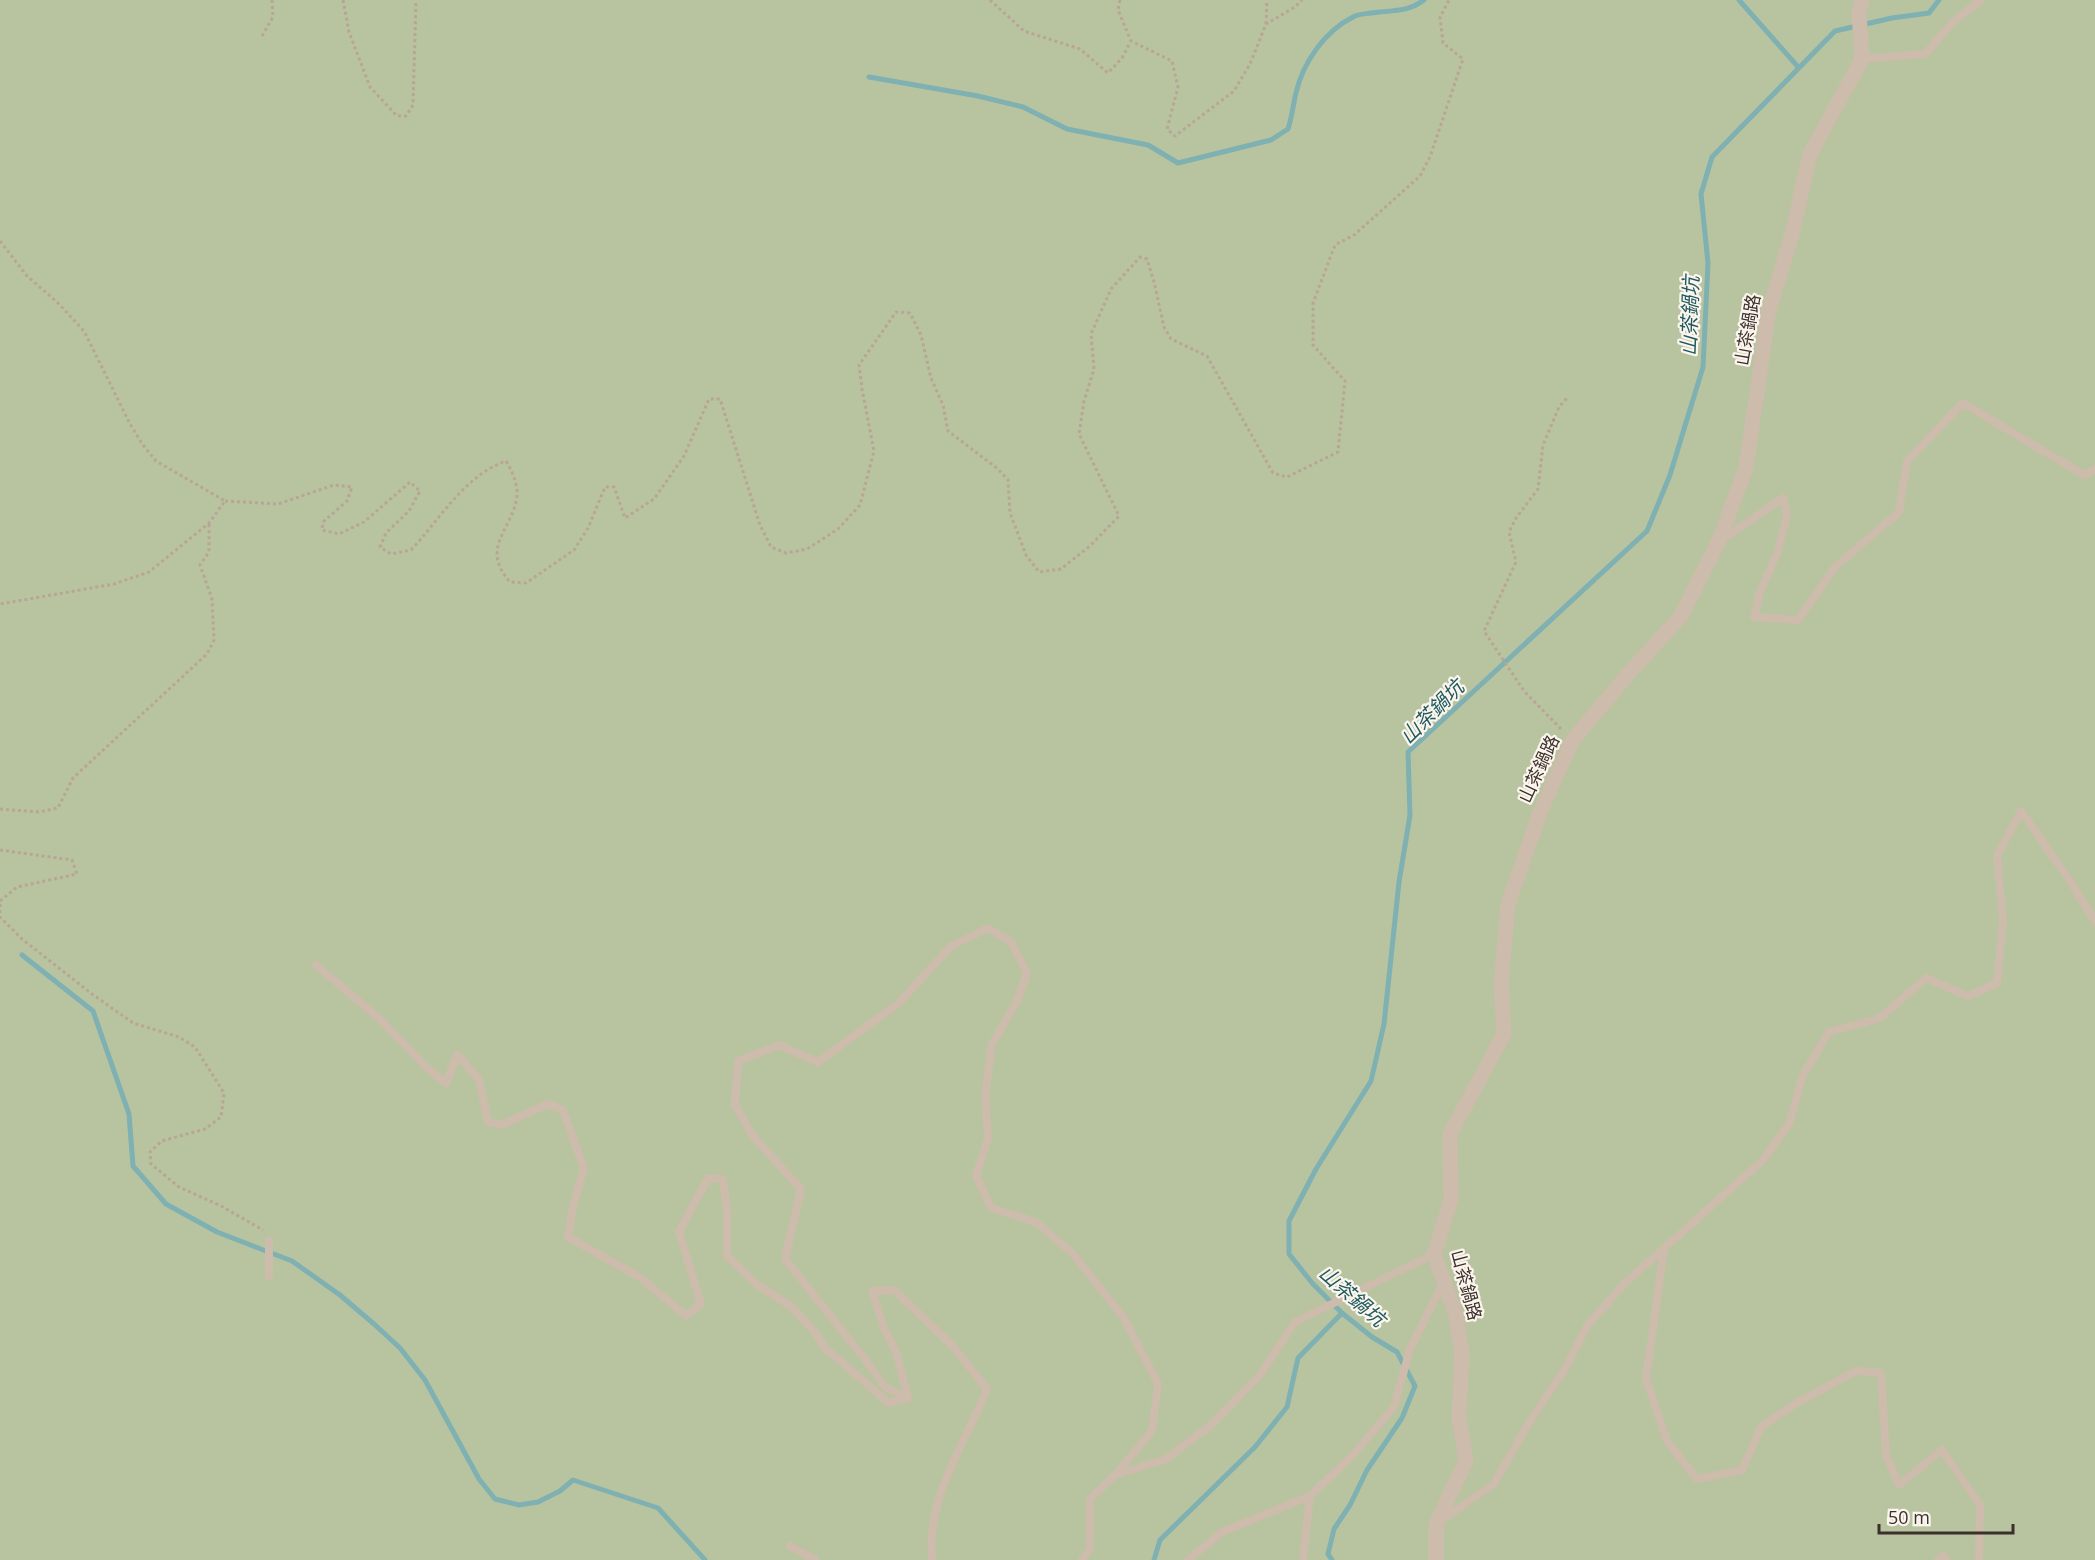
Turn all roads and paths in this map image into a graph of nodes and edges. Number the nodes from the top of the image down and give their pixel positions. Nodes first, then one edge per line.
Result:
1 (272, 0) edge
2 (343, 0) edge
3 (416, 0) edge
4 (990, 0) edge
5 (1120, 0) edge
6 (1267, 0) edge
7 (1302, 0) edge
8 (1449, 0) edge
9 (1981, 0) edge
10 (1860, 6) edge
11 (1266, 24) junction
12 (262, 36) dead end
13 (1131, 40) junction
14 (1862, 59) junction
15 (0, 241) edge
16 (1568, 397) dead end
17 (2095, 469) edge
18 (225, 501) junction
19 (209, 523) junction
20 (1719, 541) junction
21 (0, 604) edge
22 (1572, 741) junction
23 (0, 808) edge
24 (0, 850) edge
25 (0, 903) edge
26 (2095, 921) edge
27 (316, 965) dead end
28 (269, 1241) joint
29 (1664, 1249) junction
30 (1434, 1254) junction
31 (269, 1277) dead end
32 (1444, 1282) junction
33 (908, 1398) junction
34 (1115, 1474) junction
35 (1310, 1496) junction
36 (1436, 1524) junction
37 (790, 1546) dead end
38 (815, 1560) edge
39 (932, 1560) edge
40 (1082, 1560) edge
41 (1188, 1560) edge
42 (1303, 1560) edge
43 (1436, 1560) edge
44 (1938, 1560) edge
45 (1947, 1560) edge
46 (1979, 1560) edge

1 - 12 path
2 - 3 path
4 - 13 path
5 - 13 path
6 - 11 path
7 - 11 path
8 - 18 path
9 - 14 lane
10 - 14 street
11 - 13 path
14 - 20 street, 山茶鍋路
15 - 18 path
16 - 22 path
17 - 20 lane
18 - 19 path
19 - 21 path
19 - 23 path
20 - 22 street, 山茶鍋路
22 - 30 street, 山茶鍋路
24 - 25 path
25 - 28 path
26 - 29 lane
27 - 33 lane
28 - 31 lane
29 - 36 lane
29 - 46 lane
30 - 32 street, 山茶鍋路
30 - 34 lane
32 - 35 lane
32 - 36 street, 山茶鍋路
33 - 34 lane
33 - 39 lane
34 - 40 lane
35 - 41 lane
35 - 42 lane
36 - 43 street, 山茶鍋路
37 - 38 lane
44 - 45 lane

